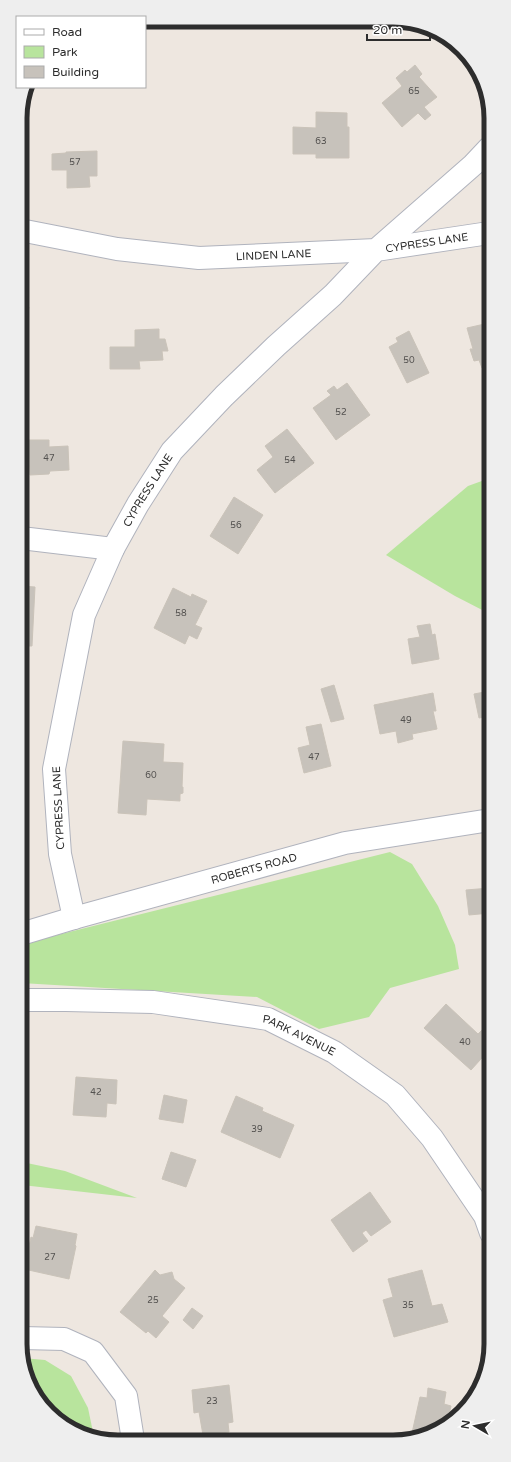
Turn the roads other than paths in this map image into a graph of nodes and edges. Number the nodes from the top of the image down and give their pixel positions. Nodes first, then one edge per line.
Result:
1 (484, 153) edge
2 (27, 231) edge
3 (484, 234) edge
4 (376, 250) junction
5 (27, 539) edge
6 (113, 549) junction
7 (484, 821) edge
8 (74, 918) junction
9 (27, 932) edge
10 (27, 1000) edge
11 (484, 1215) edge
12 (27, 1338) edge
13 (133, 1435) edge

1 - 4 street
2 - 4 street, LINDEN LANE
3 - 4 street, CYPRESS LANE
4 - 6 street, CYPRESS LANE
5 - 6 street
6 - 8 street, CYPRESS LANE
7 - 8 street, ROBERTS ROAD
8 - 9 street, ROBERTS ROAD
10 - 11 street, PARK AVENUE
12 - 13 street

